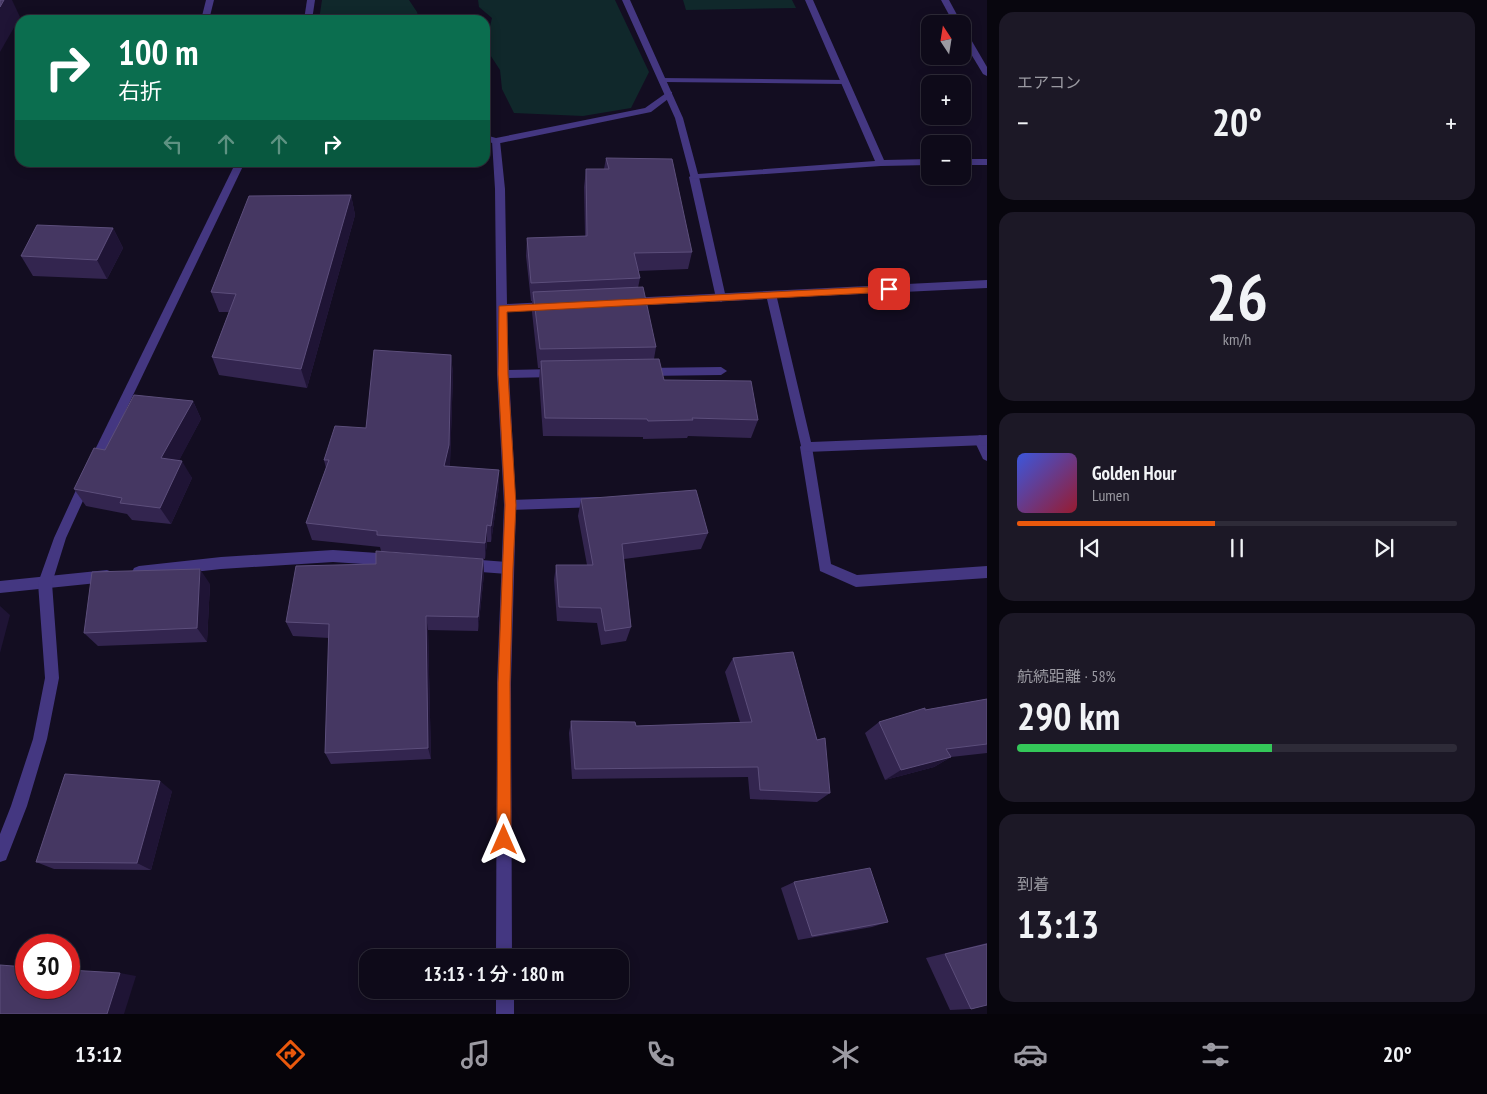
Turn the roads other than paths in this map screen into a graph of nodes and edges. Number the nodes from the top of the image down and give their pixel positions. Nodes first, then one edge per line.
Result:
1 (210, 0) edge
2 (311, 0) edge
3 (626, 0) edge
4 (809, 0) edge
5 (945, 0) edge
6 (206, 15) edge
7 (309, 15) edge
8 (953, 15) edge
9 (971, 46) edge
10 (987, 74) edge
11 (663, 80) junction
12 (845, 82) junction
13 (669, 94) junction
14 (490, 139) edge
15 (496, 141) junction
16 (921, 162) edge
17 (971, 162) edge
18 (987, 162) edge
19 (881, 163) junction
20 (239, 167) edge
21 (694, 177) junction
22 (987, 284) edge
23 (771, 294) junction
24 (720, 298) junction
25 (621, 302) edge
26 (562, 305) edge
27 (502, 308) junction
28 (721, 371) dead end
29 (632, 372) edge
30 (562, 373) edge
31 (503, 374) junction
32 (984, 440) edge
33 (806, 447) junction
34 (987, 456) edge
35 (609, 502) edge
36 (510, 505) junction
37 (410, 561) edge
38 (458, 564) edge
39 (507, 568) junction
40 (987, 572) edge
41 (46, 583) junction
42 (0, 587) edge
43 (0, 854) edge
44 (504, 949) edge
45 (504, 999) edge
46 (504, 1014) edge

1 - 6 street
2 - 7 street
3 - 11 street
4 - 12 street
5 - 8 street
9 - 10 street
11 - 12 street
11 - 13 street
12 - 19 street
13 - 15 street
13 - 21 street
14 - 15 street
15 - 27 street
16 - 19 street
17 - 18 street
19 - 21 street
20 - 41 street
21 - 24 street
22 - 23 street
23 - 24 street
23 - 33 street
24 - 25 street
26 - 27 street
27 - 31 street
28 - 29 street
30 - 31 street
31 - 36 street
32 - 33 street
32 - 34 street
33 - 40 street
35 - 36 street
36 - 39 street
37 - 41 street
38 - 39 street
39 - 44 street
41 - 42 street
41 - 43 street
45 - 46 street

